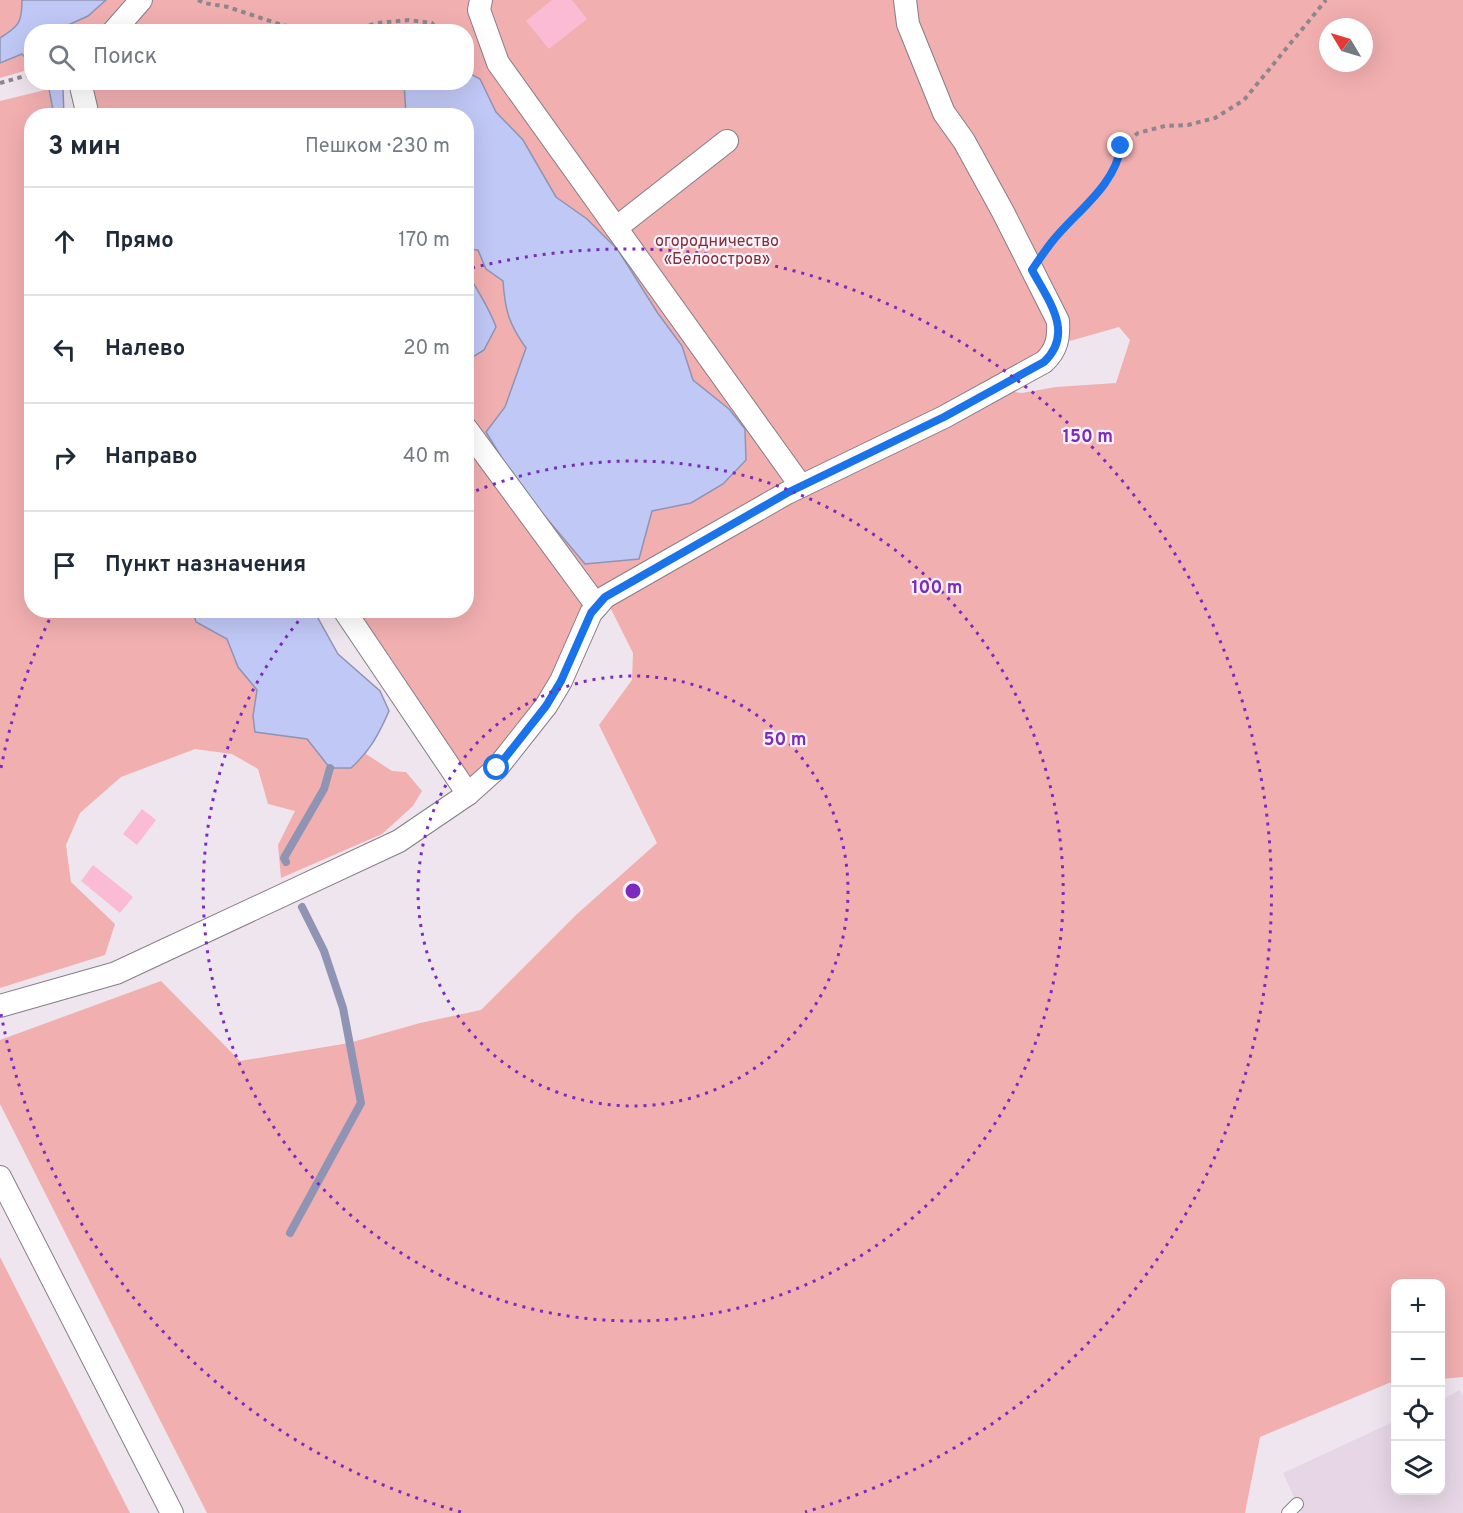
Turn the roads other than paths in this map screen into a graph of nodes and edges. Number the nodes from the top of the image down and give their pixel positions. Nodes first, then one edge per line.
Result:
1 (141, 0) edge
2 (481, 0) edge
3 (905, 0) edge
4 (120, 24) edge
5 (82, 90) edge
6 (86, 108) edge
7 (727, 141) dead end
8 (616, 228) junction
9 (474, 439) edge
10 (801, 486) junction
11 (597, 606) junction
12 (349, 618) edge
13 (468, 794) junction
14 (0, 1006) edge
15 (0, 1177) edge
16 (172, 1513) edge

1 - 4 street
2 - 8 street
3 - 10 street
5 - 6 street
7 - 8 street
8 - 10 street
9 - 11 street
10 - 11 street
11 - 13 street
12 - 13 street
13 - 14 street
15 - 16 street

